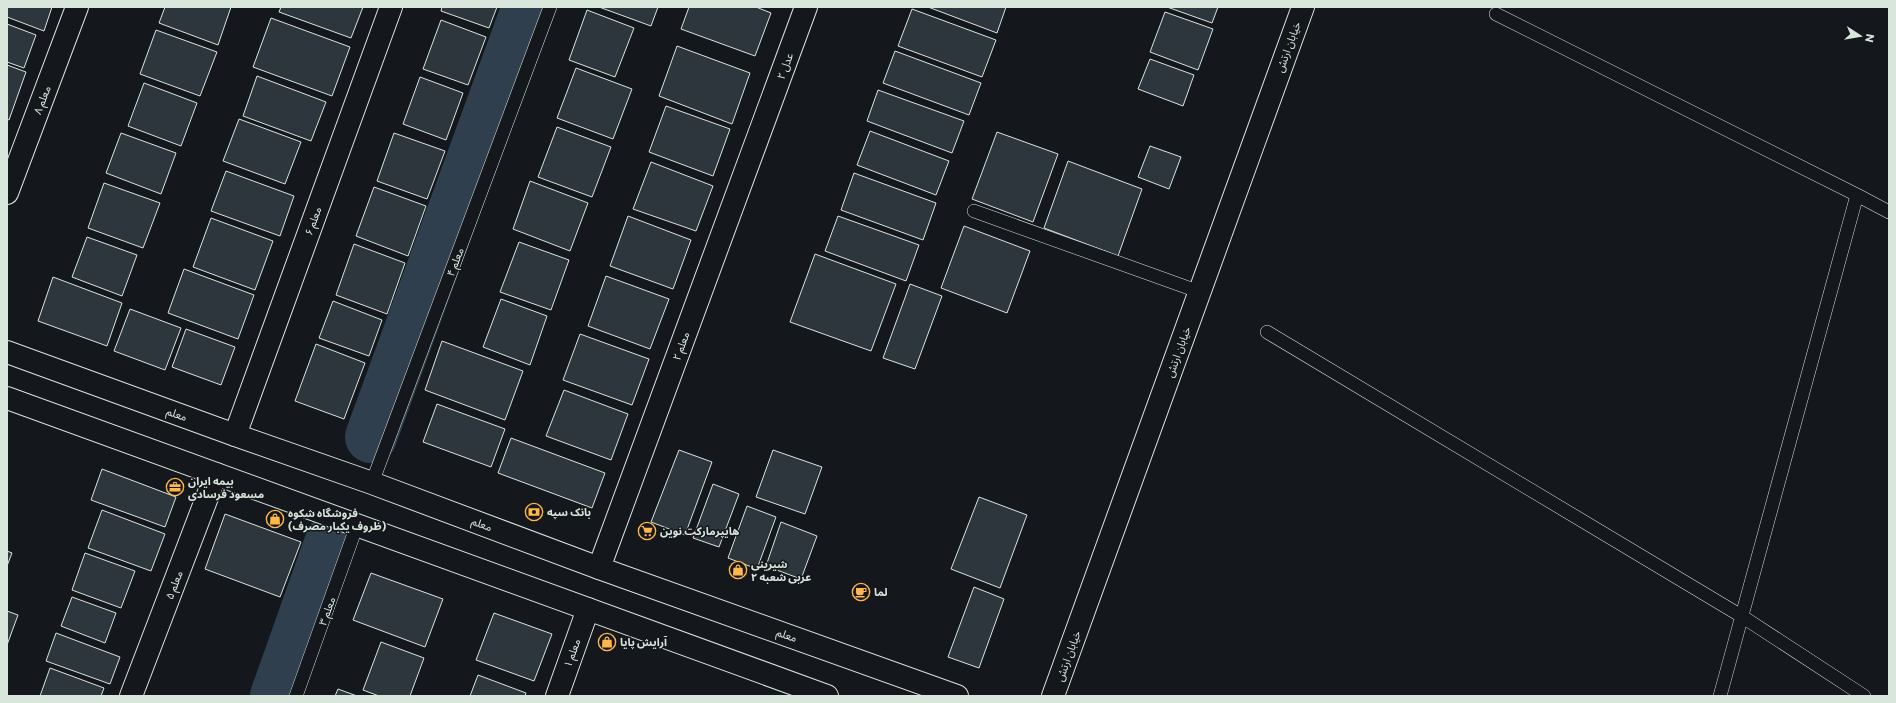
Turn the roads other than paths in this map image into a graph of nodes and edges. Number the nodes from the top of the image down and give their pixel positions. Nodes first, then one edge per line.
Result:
1 (77, 7) edge
2 (391, 7) edge
3 (550, 7) edge
4 (806, 7) edge
5 (1303, 7) edge
6 (1496, 14) dead end
7 (764, 125) joint
8 (7, 193) edge
9 (1857, 195) junction
10 (974, 211) dead end
11 (1889, 212) edge
12 (1200, 292) junction
13 (1267, 332) dead end
14 (7, 352) edge
15 (7, 398) edge
16 (235, 435) junction
17 (216, 474) junction
18 (372, 483) junction
19 (357, 525) junction
20 (599, 568) junction
21 (588, 609) junction
22 (1743, 617) junction
23 (131, 696) edge
24 (296, 696) edge
25 (557, 696) edge
26 (827, 696) edge
27 (957, 696) edge
28 (1053, 696) edge
29 (1720, 696) edge
30 (1864, 696) edge

1 - 8 main road, معلم ۸
2 - 16 main road, معلم ۶
3 - 18 lane, معلم ۴
4 - 7 main road, عدل ۲
5 - 12 main road, خیابان ارتش
6 - 9 lane
7 - 20 main road, معلم ۲
9 - 11 lane
9 - 22 lane
10 - 12 lane
12 - 28 main road, خیابان ارتش
13 - 22 lane
14 - 16 main road, معلم
15 - 17 main road
16 - 18 main road, معلم
17 - 19 main road
17 - 23 main road, معلم ۵
18 - 20 main road, معلم
19 - 21 main road
19 - 24 lane, معلم ۳
20 - 27 main road, معلم
21 - 25 main road, معلم ۱
21 - 26 main road
22 - 29 lane
22 - 30 lane

